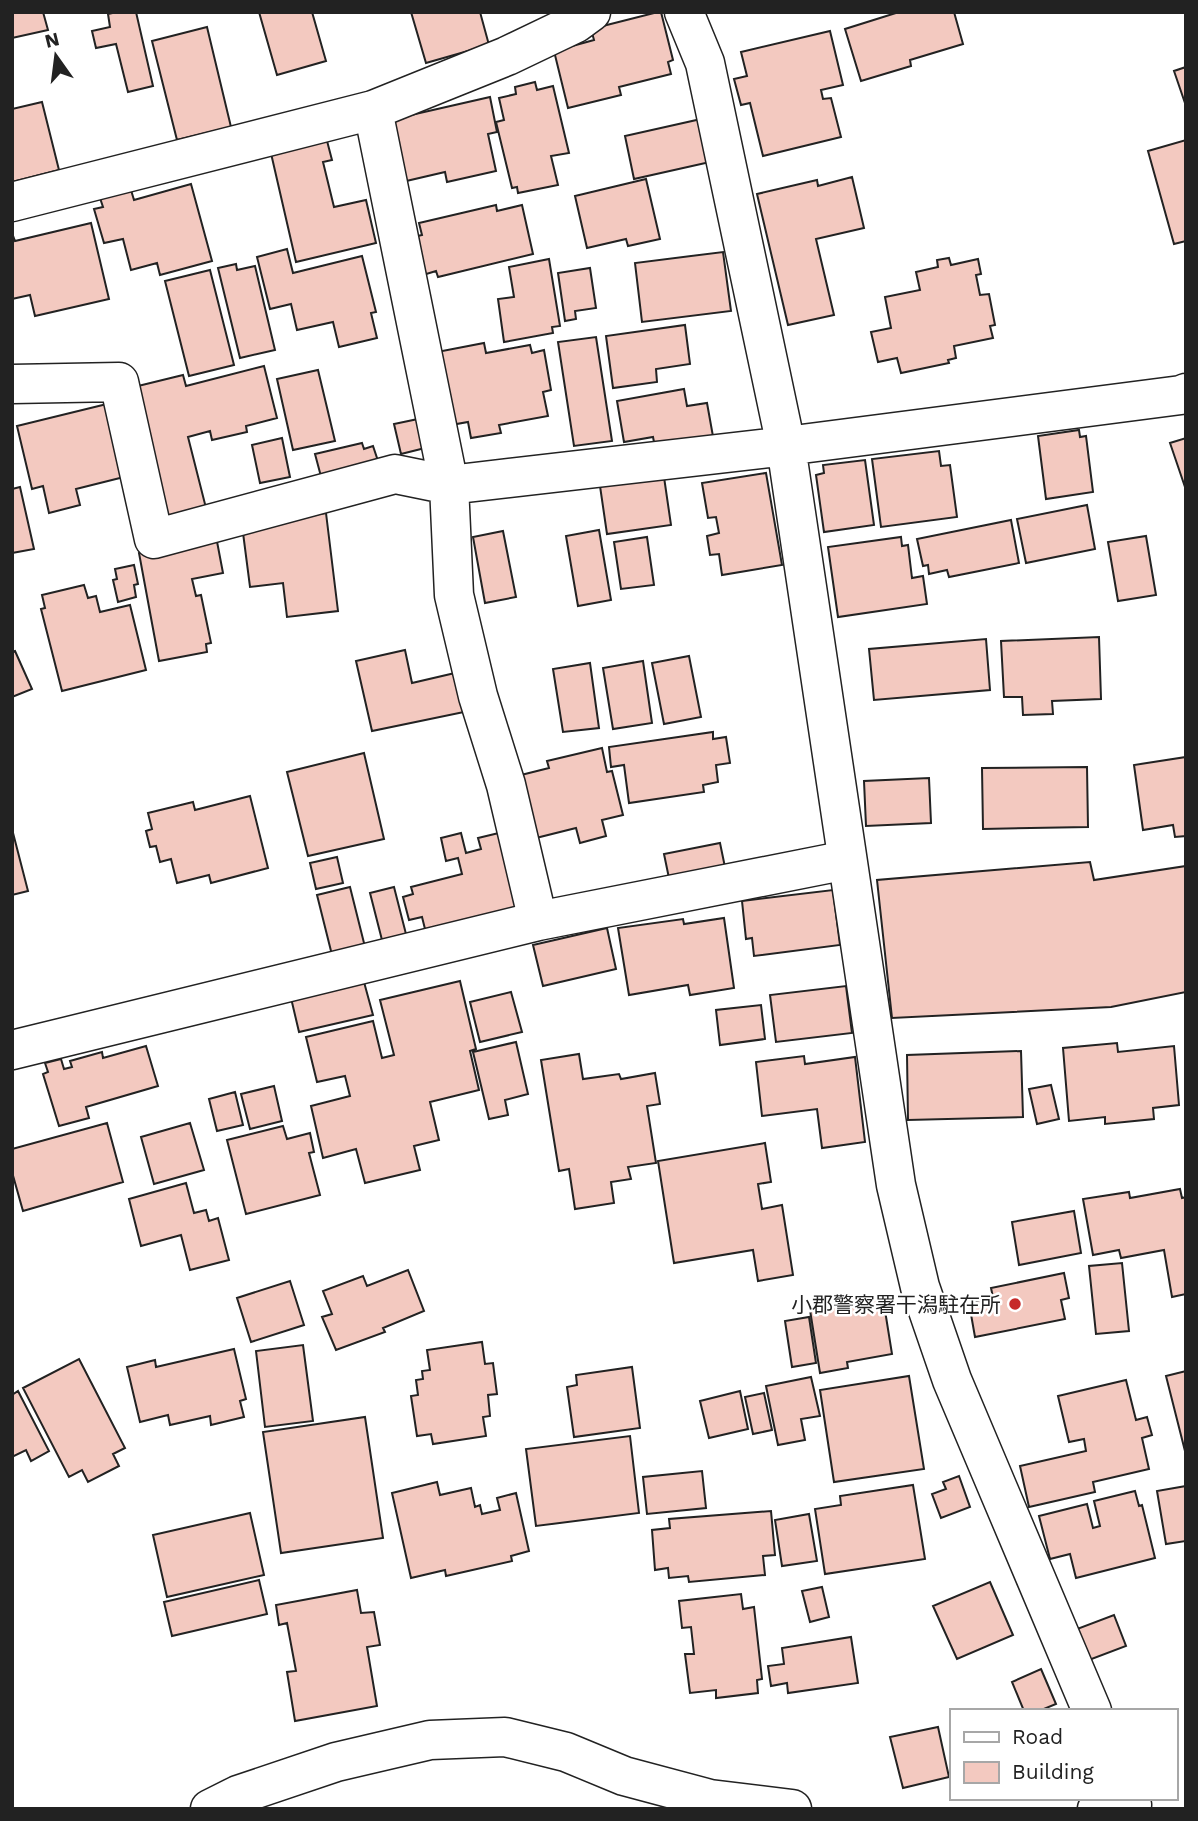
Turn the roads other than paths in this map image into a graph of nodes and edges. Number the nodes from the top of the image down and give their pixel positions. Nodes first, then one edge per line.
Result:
1 (591, 12) edge
2 (684, 12) edge
3 (373, 110) junction
4 (12, 202) edge
5 (12, 384) edge
6 (1186, 393) edge
7 (786, 446) junction
8 (449, 485) junction
9 (847, 860) junction
10 (538, 920) junction
11 (12, 1050) edge
12 (1091, 1709) edge
13 (209, 1809) edge
14 (792, 1809) edge

1 - 3 street
2 - 7 street
3 - 4 street
3 - 8 street
5 - 8 street
6 - 7 street
7 - 8 street
7 - 9 street
8 - 10 street
9 - 10 street
9 - 12 street
10 - 11 street
13 - 14 street

